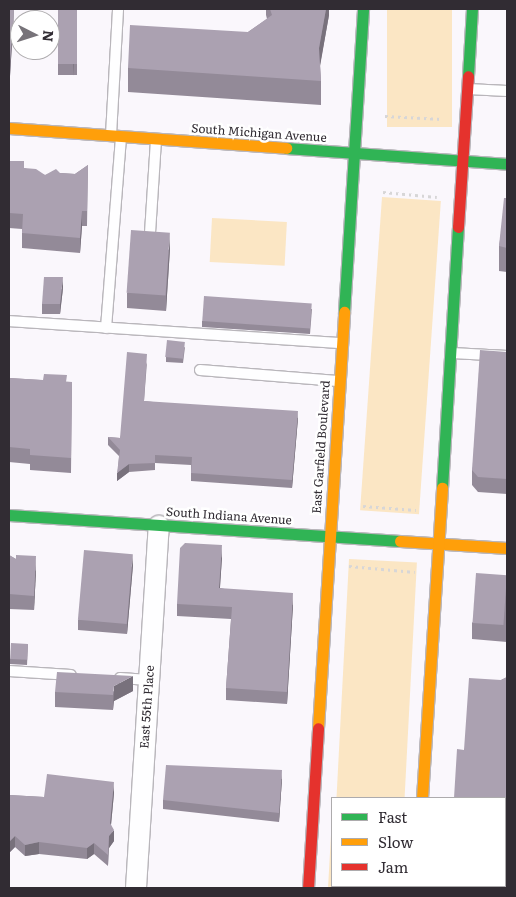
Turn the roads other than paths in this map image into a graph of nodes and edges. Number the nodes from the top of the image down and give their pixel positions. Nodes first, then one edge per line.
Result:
1 (118, 9) edge
2 (363, 9) edge
3 (472, 9) edge
4 (467, 89) junction
5 (507, 91) edge
6 (9, 128) edge
7 (116, 136) junction
8 (156, 139) junction
9 (354, 153) junction
10 (463, 162) junction
11 (507, 164) edge
12 (150, 233) edge
13 (9, 321) edge
14 (106, 328) junction
15 (342, 343) junction
16 (451, 353) junction
17 (507, 356) edge
18 (200, 370) dead end
19 (340, 381) junction
20 (9, 515) edge
21 (159, 526) junction
22 (328, 537) junction
23 (439, 543) junction
24 (507, 548) edge
25 (9, 671) edge
26 (87, 676) edge
27 (106, 677) edge
28 (149, 680) junction
29 (422, 797) edge
30 (136, 888) edge
31 (308, 888) edge

1 - 7 lane
2 - 9 street, East Garfield Boulevard
3 - 4 street
4 - 5 lane
4 - 10 street
6 - 7 street, South Michigan Avenue
7 - 8 street, South Michigan Avenue
7 - 14 lane
8 - 9 street, South Michigan Avenue
8 - 12 lane
9 - 10 street, South Michigan Avenue
9 - 15 street, East Garfield Boulevard
10 - 11 street, South Michigan Avenue
10 - 16 street
13 - 14 lane
14 - 15 lane
15 - 19 street, East Garfield Boulevard
16 - 17 lane
16 - 23 street
18 - 19 lane
19 - 22 street, East Garfield Boulevard
20 - 21 street, South Indiana Avenue
21 - 22 street, South Indiana Avenue
21 - 28 street, East 55th Place
22 - 23 street, South Indiana Avenue
22 - 31 street, East Garfield Boulevard
23 - 24 street, South Indiana Avenue
23 - 29 street
25 - 26 lane
27 - 28 lane
28 - 30 street, East 55th Place

